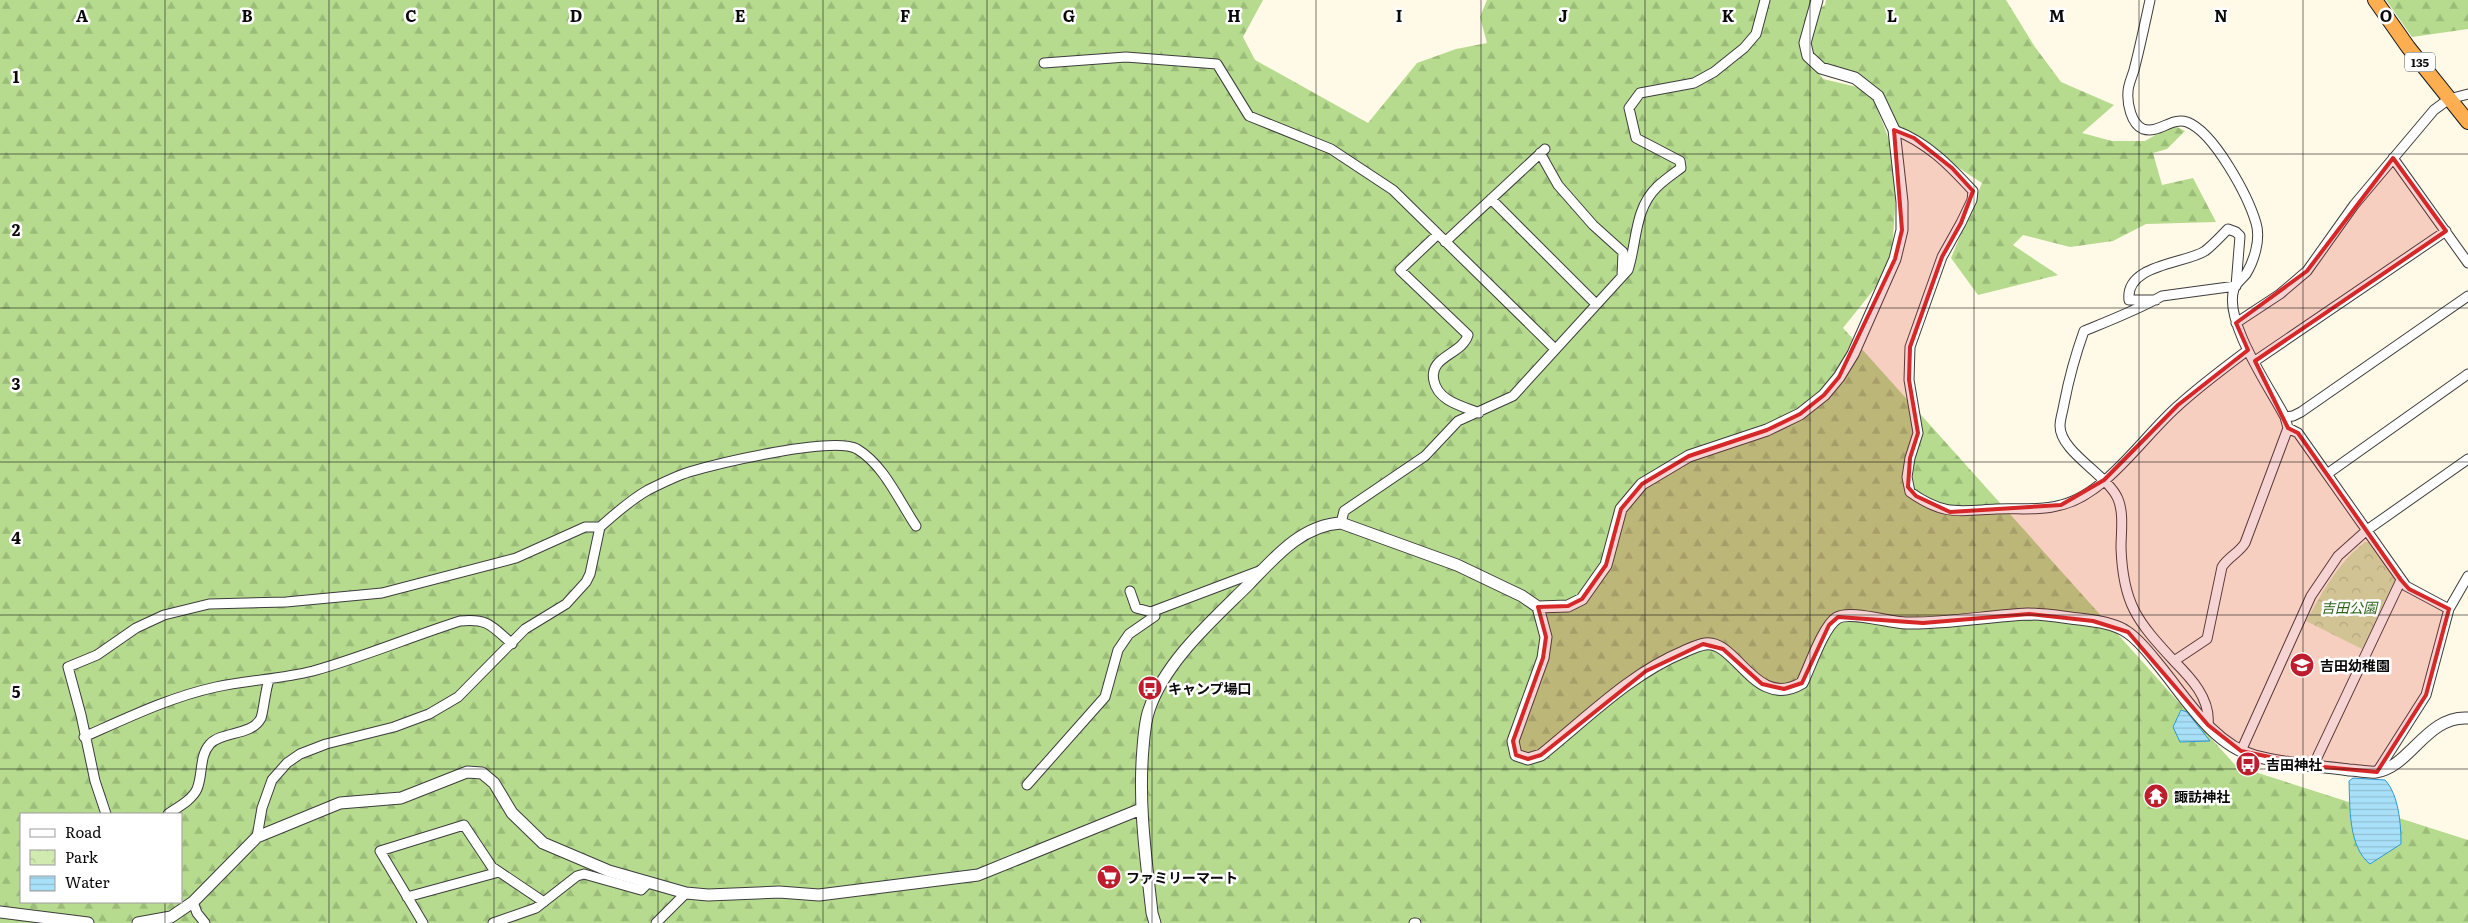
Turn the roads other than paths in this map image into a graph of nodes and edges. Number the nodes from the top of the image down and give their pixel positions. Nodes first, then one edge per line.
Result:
1 (1765, 0) edge
2 (1816, 0) edge
3 (2150, 0) edge
4 (2375, 0) edge
5 (1044, 63) dead end
6 (2468, 94) edge
7 (2449, 99) junction
8 (2468, 122) edge
9 (1894, 130) junction
10 (2393, 158) junction
11 (1491, 199) junction
12 (2446, 231) junction
13 (1437, 234) junction
14 (1445, 242) junction
15 (2468, 264) edge
16 (1622, 276) junction
17 (2236, 286) junction
18 (2468, 296) edge
19 (2156, 300) junction
20 (1596, 304) junction
21 (2236, 323) junction
22 (1555, 349) junction
23 (2248, 350) junction
24 (2254, 361) junction
25 (2468, 374) edge
26 (1479, 413) junction
27 (2285, 417) junction
28 (2288, 428) junction
29 (2468, 459) edge
30 (2327, 474) junction
31 (2104, 480) junction
32 (1341, 523) junction
33 (916, 526) dead end
34 (600, 527) junction
35 (2367, 530) junction
36 (1263, 570) junction
37 (2468, 576) edge
38 (2401, 580) junction
39 (1130, 591) dead end
40 (1538, 607) junction
41 (2449, 609) junction
42 (1151, 612) junction
43 (512, 644) junction
44 (2174, 661) junction
45 (268, 680) junction
46 (2468, 718) edge
47 (2208, 725) junction
48 (84, 737) junction
49 (2241, 751) junction
50 (2313, 766) junction
51 (2377, 772) junction
52 (1027, 785) dead end
53 (1141, 809) junction
54 (106, 813) edge
55 (169, 813) edge
56 (257, 838) junction
57 (499, 872) junction
58 (649, 882) junction
59 (686, 893) junction
60 (408, 897) junction
61 (192, 902) junction
62 (544, 902) junction
63 (0, 912) edge
64 (88, 923) edge
65 (138, 923) edge
66 (205, 923) edge
67 (424, 923) edge
68 (492, 923) edge
69 (656, 923) edge
70 (1155, 923) edge

1 - 16 street
2 - 9 street
3 - 17 street
4 - 7 highway, 135
5 - 13 street
6 - 7 street
7 - 8 highway, 135
7 - 10 street
9 - 31 street
9 - 40 street
10 - 12 street
10 - 21 street
11 - 14 street
11 - 16 street
11 - 20 street
12 - 15 street
12 - 24 street
13 - 14 street
13 - 26 street
14 - 22 street
16 - 20 street
17 - 19 street
17 - 19 street
17 - 21 street
18 - 27 street
19 - 31 street
20 - 22 street
21 - 23 street
22 - 26 street
23 - 24 street
23 - 31 street
24 - 27 street
25 - 30 street
26 - 32 street
27 - 28 street
28 - 30 street
28 - 44 street
29 - 35 street
30 - 35 street
31 - 44 street
32 - 36 street
32 - 40 street
33 - 34 street
34 - 43 street
34 - 48 street
35 - 38 street
35 - 49 street
36 - 42 street
36 - 53 street
37 - 41 street
38 - 41 street
38 - 50 street
39 - 42 street
40 - 47 street
41 - 51 street
42 - 52 street
43 - 45 street
43 - 56 street
44 - 47 street
45 - 48 street
45 - 55 street
46 - 51 street
47 - 49 street
48 - 54 street
49 - 50 street
50 - 51 street
53 - 59 street
53 - 70 street
56 - 58 street
56 - 61 street
57 - 60 street
57 - 60 street
57 - 62 street
58 - 59 street
58 - 62 street
59 - 69 street
60 - 67 street
61 - 65 street
61 - 66 street
62 - 68 street
63 - 64 street

